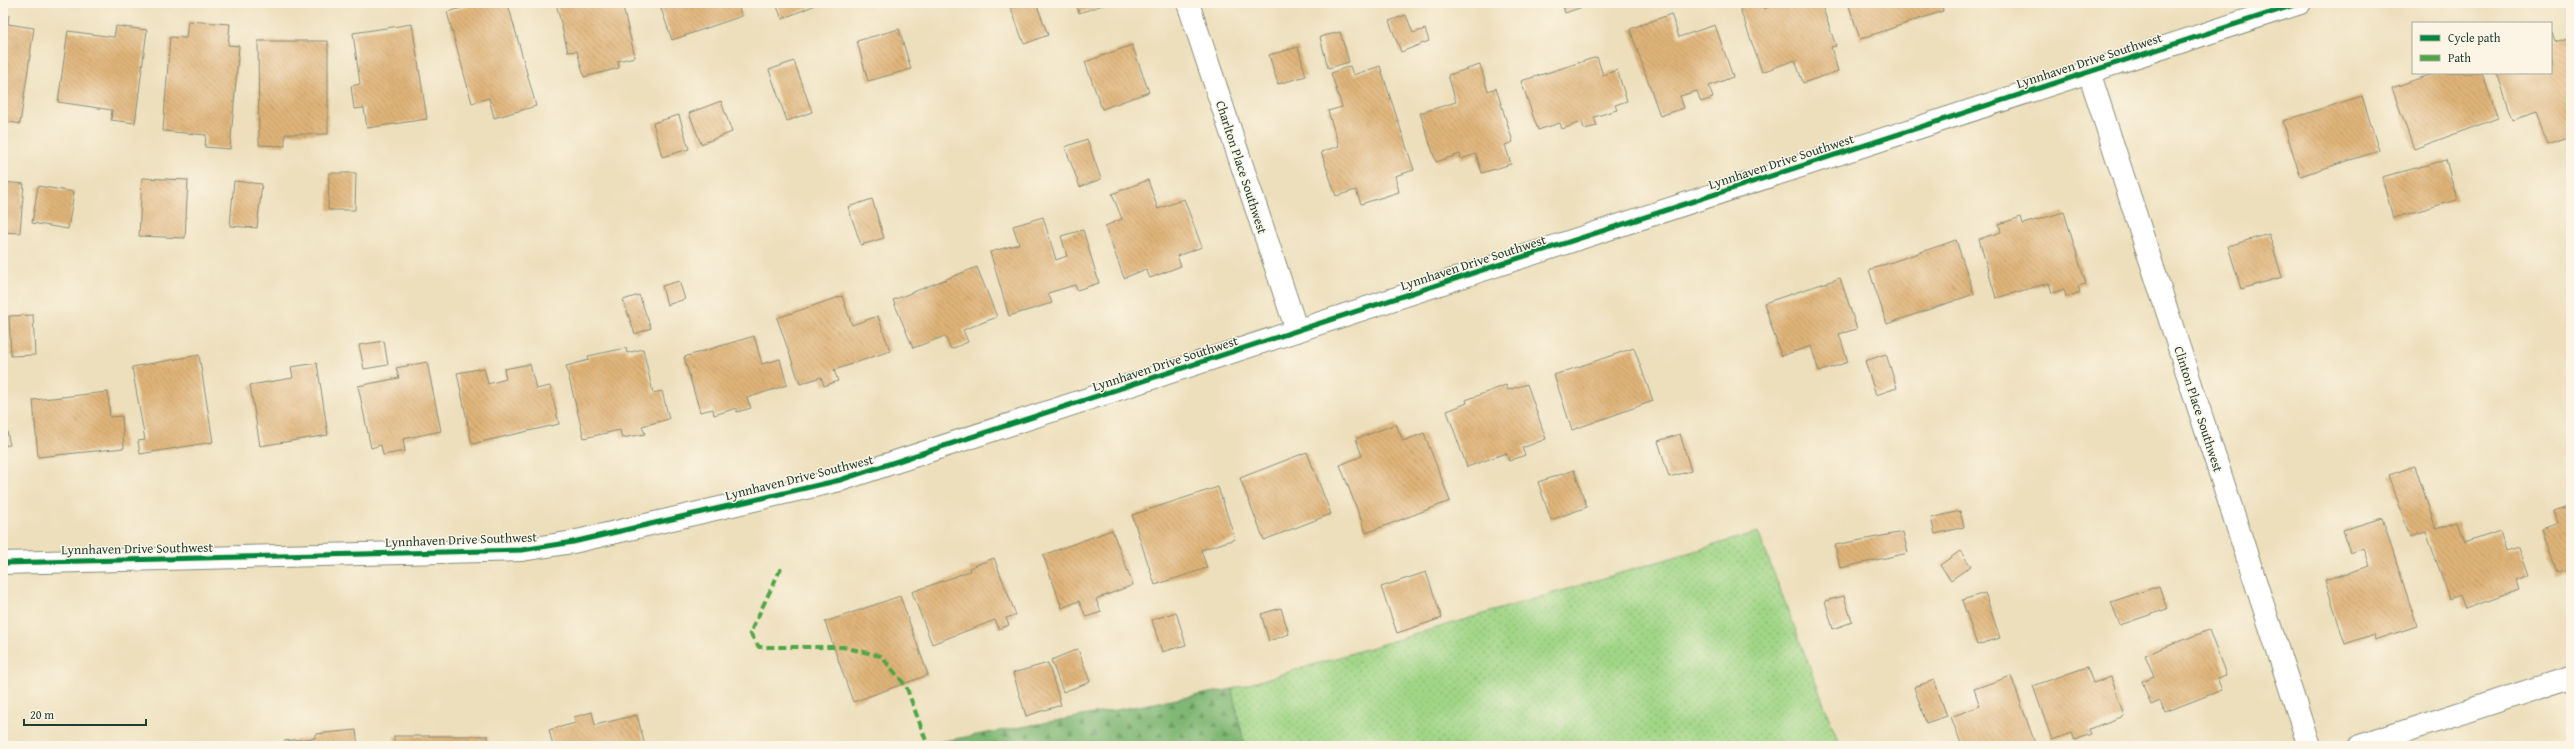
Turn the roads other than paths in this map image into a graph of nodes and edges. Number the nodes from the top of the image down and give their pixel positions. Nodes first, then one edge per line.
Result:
1 (1188, 3) edge
2 (2300, 3) edge
3 (2089, 72) junction
4 (1297, 331) junction
5 (3, 563) edge
6 (2571, 677) edge
7 (2309, 746) edge
8 (2360, 746) edge

1 - 4 street, Charlton Place Southwest
2 - 3 street, Lynnhaven Drive Southwest
3 - 4 street, Lynnhaven Drive Southwest
3 - 7 street, Clinton Place Southwest
4 - 5 street, Lynnhaven Drive Southwest
6 - 8 street

